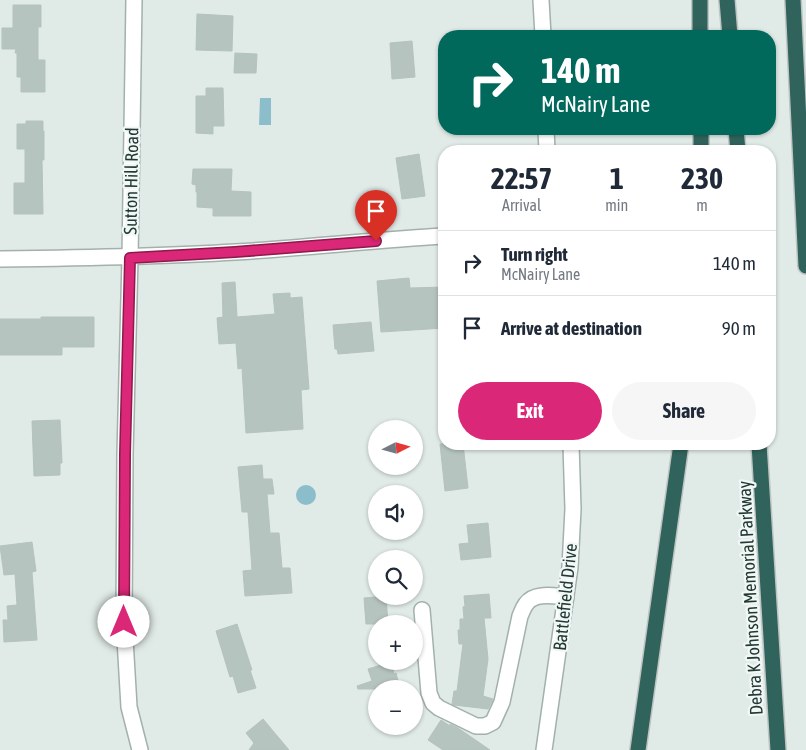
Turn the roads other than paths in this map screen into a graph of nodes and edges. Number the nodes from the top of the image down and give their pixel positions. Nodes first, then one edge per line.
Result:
1 (134, 0) edge
2 (541, 0) edge
3 (700, 0) edge
4 (727, 0) edge
5 (793, 0) edge
6 (542, 30) edge
7 (700, 30) edge
8 (730, 30) edge
9 (438, 236) edge
10 (130, 258) junction
11 (0, 259) edge
12 (806, 266) edge
13 (571, 450) edge
14 (680, 450) edge
15 (759, 450) edge
16 (566, 597) junction
17 (422, 610) dead end
18 (140, 750) edge
19 (544, 750) edge
20 (638, 750) edge
21 (778, 750) edge

1 - 10 street, Sutton Hill Road
2 - 6 street
3 - 7 highway
4 - 8 highway
5 - 12 highway
9 - 10 street
10 - 11 street
10 - 18 street, Sutton Hill Road
13 - 16 street, Battlefield Drive
14 - 20 highway
15 - 21 highway, Debra K Johnson Memorial Parkway
16 - 17 street
16 - 19 street, Battlefield Drive

